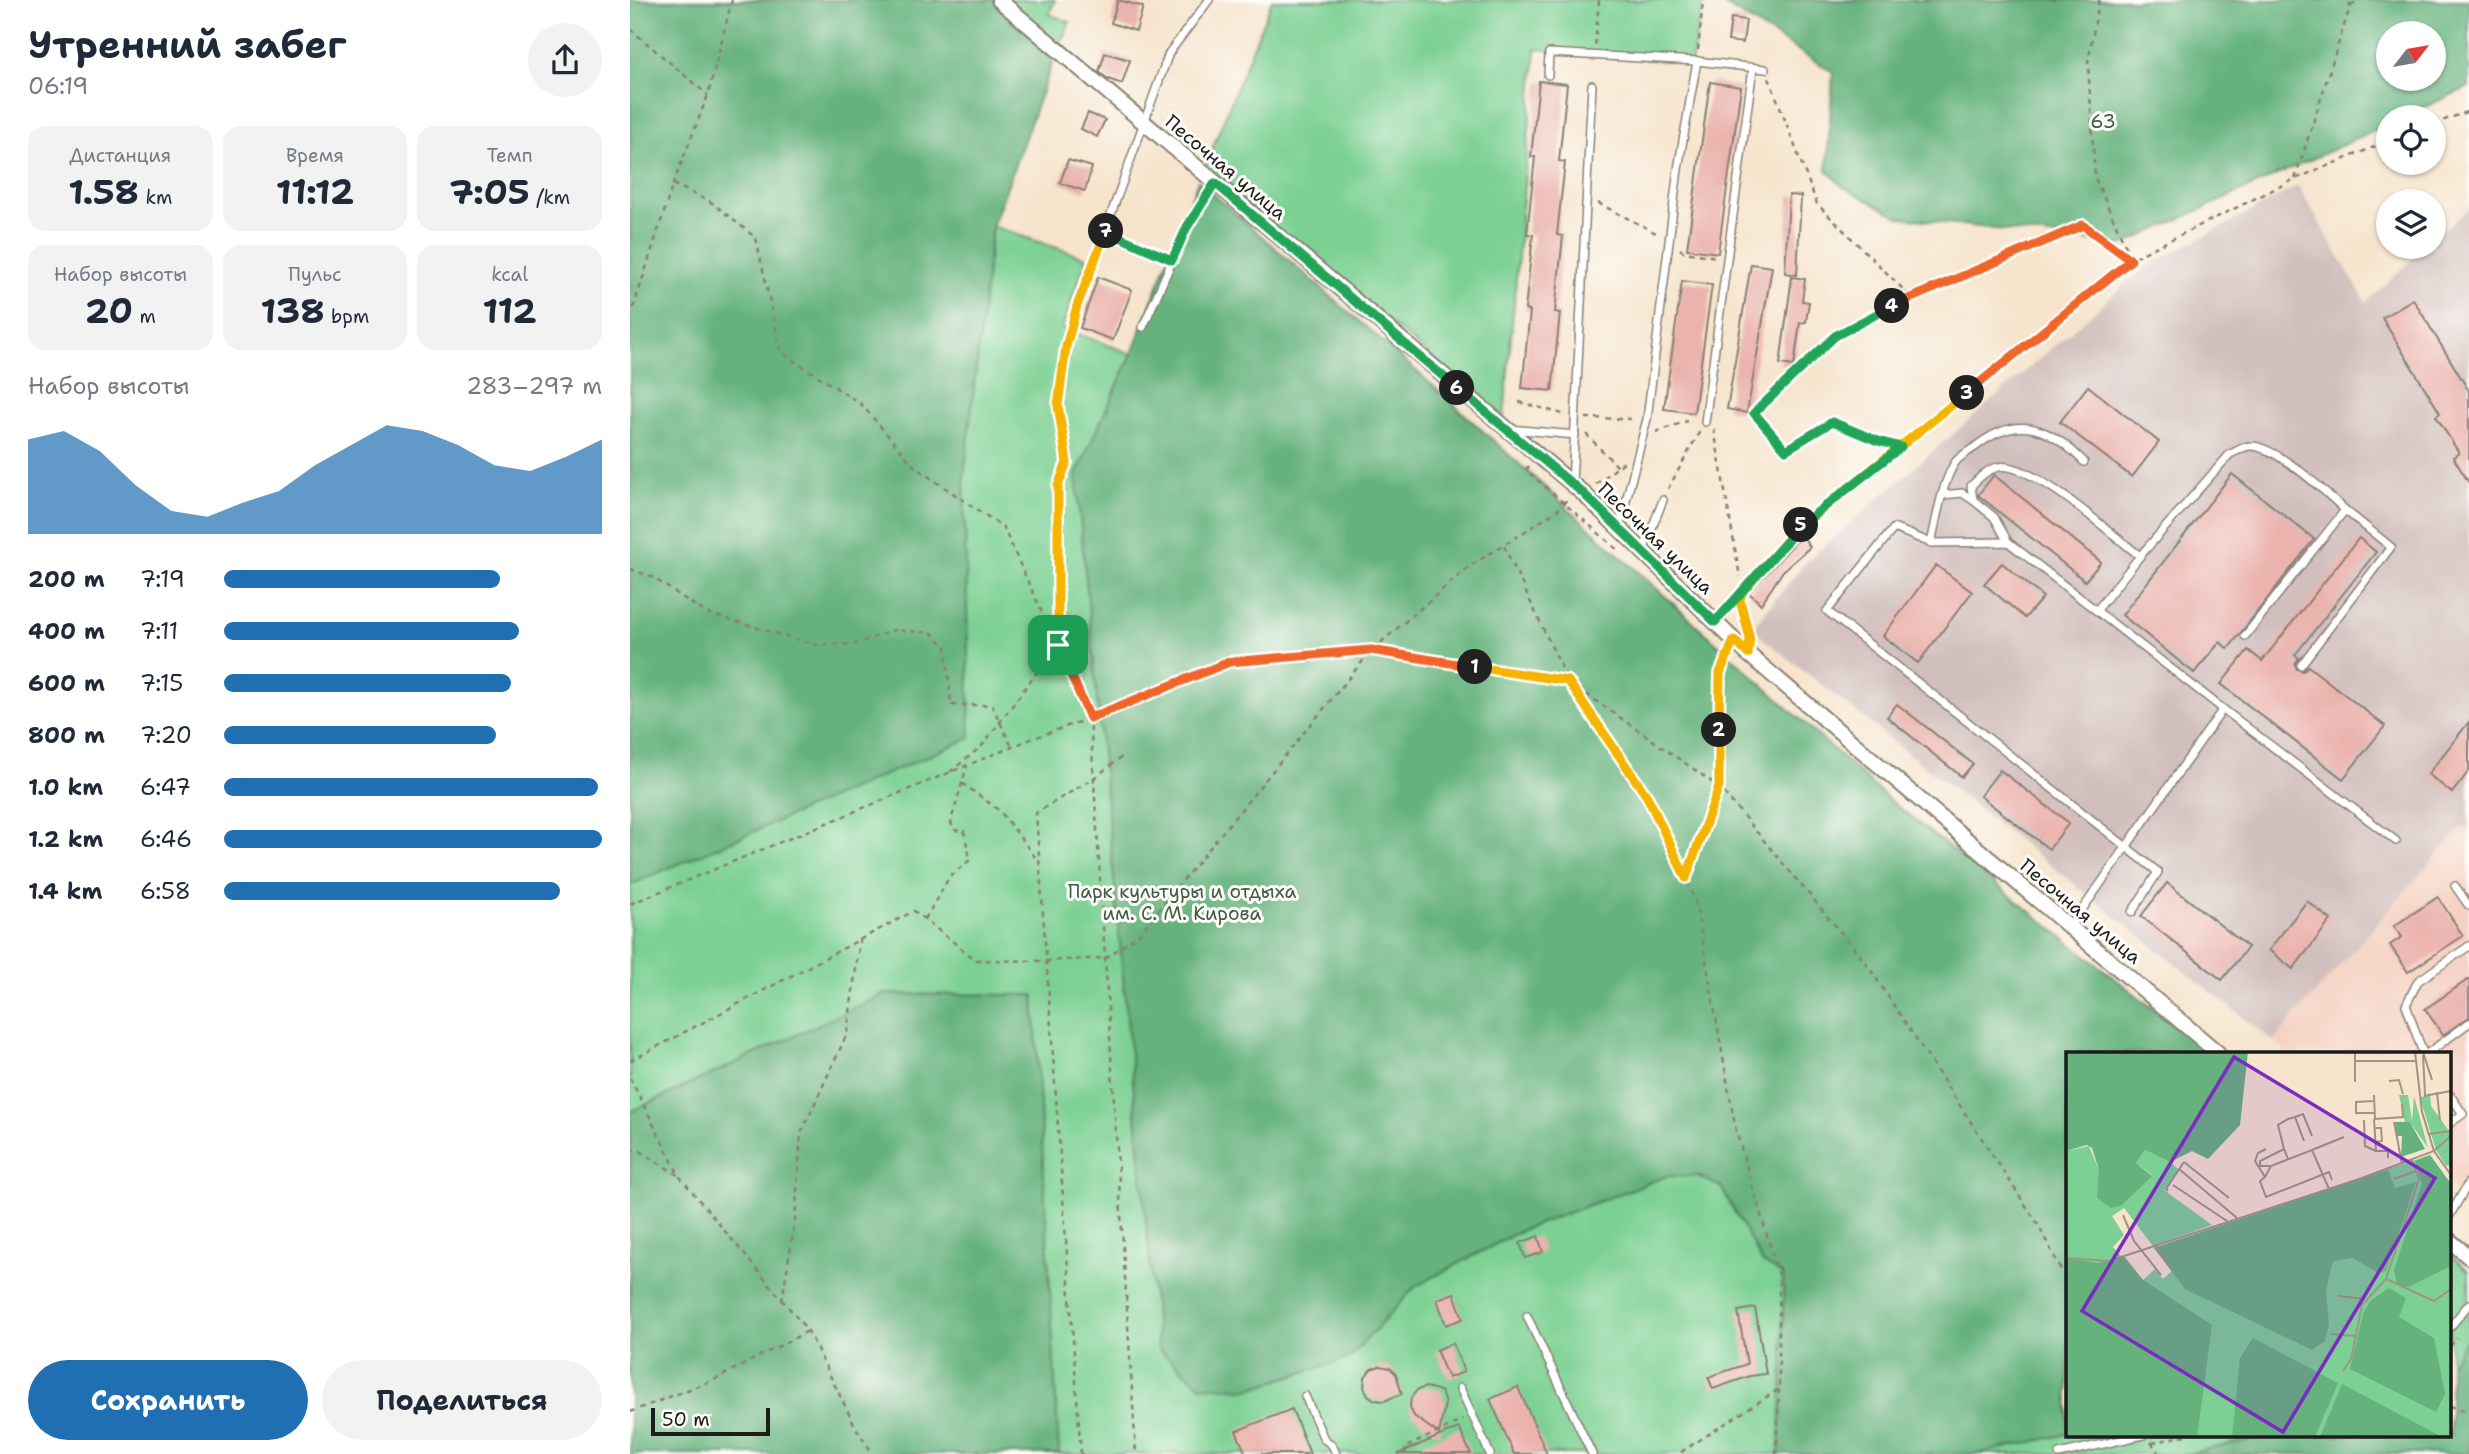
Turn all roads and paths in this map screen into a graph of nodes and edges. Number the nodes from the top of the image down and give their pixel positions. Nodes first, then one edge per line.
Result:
1 (723, 0) edge
2 (999, 0) edge
3 (1209, 0) edge
4 (1599, 0) edge
5 (1703, 0) edge
6 (2099, 0) edge
7 (2349, 0) edge
8 (2360, 0) edge
9 (732, 1) edge
10 (2350, 7) junction
11 (630, 29) edge
12 (1594, 56) junction
13 (1697, 61) junction
14 (1753, 68) junction
15 (1765, 69) joint
16 (1548, 75) dead end
17 (1592, 85) dead end
18 (709, 95) junction
19 (2469, 111) edge
20 (2446, 120) edge
21 (1145, 124) junction
22 (2376, 146) edge
23 (2295, 179) junction
24 (1215, 183) junction
25 (673, 184) junction
26 (1586, 197) junction
27 (1105, 231) junction
28 (1670, 241) junction
29 (1727, 259) junction
30 (1172, 260) junction
31 (2131, 260) junction
32 (1911, 297) junction
33 (1077, 306) joint
34 (630, 318) edge
35 (1143, 327) dead end
36 (1519, 402) dead end
37 (1647, 419) junction
38 (1576, 421) junction
39 (1709, 422) junction
40 (1506, 428) junction
41 (1575, 435) junction
42 (1901, 447) junction
43 (2084, 462) dead end
44 (1632, 480) junction
45 (1572, 484) junction
46 (1943, 495) junction
47 (1663, 500) joint
48 (1973, 500) junction
49 (2345, 510) junction
50 (1619, 528) junction
51 (1796, 530) joint
52 (2008, 542) junction
53 (1931, 543) junction
54 (1504, 545) junction
55 (1643, 552) junction
56 (2140, 556) junction
57 (630, 569) edge
58 (1742, 592) junction
59 (2097, 610) junction
60 (1715, 622) junction
61 (1746, 622) junction
62 (2245, 636) dead end
63 (1734, 640) junction
64 (1058, 645) junction
65 (1371, 650) junction
66 (1748, 654) junction
67 (2301, 664) dead end
68 (1568, 681) junction
69 (2223, 709) junction
70 (1090, 718) junction
71 (1000, 722) junction
72 (1012, 747) junction
73 (1123, 756) dead end
74 (967, 766) junction
75 (947, 774) junction
76 (1094, 778) junction
77 (962, 783) junction
78 (1719, 787) junction
79 (2396, 841) dead end
80 (2127, 847) junction
81 (1039, 862) junction
82 (1686, 878) junction
83 (2455, 886) dead end
84 (630, 904) edge
85 (2469, 906) edge
86 (2132, 912) dead end
87 (925, 919) junction
88 (2070, 927) junction
89 (860, 939) junction
90 (2469, 946) edge
91 (1106, 958) junction
92 (1047, 961) junction
93 (2469, 1023) edge
94 (2217, 1052) edge
95 (2423, 1052) edge
96 (2429, 1052) edge
97 (630, 1061) edge
98 (630, 1078) edge
99 (2452, 1098) edge
100 (2452, 1122) edge
101 (630, 1149) edge
102 (680, 1177) junction
103 (2469, 1182) edge
104 (2452, 1212) edge
105 (2452, 1243) edge
106 (2469, 1257) edge
107 (2066, 1279) edge
108 (782, 1301) junction
109 (2469, 1304) edge
110 (1527, 1316) dead end
111 (2452, 1325) edge
112 (808, 1331) junction
113 (1460, 1388) dead end
114 (1779, 1389) junction
115 (1305, 1396) dead end
116 (2452, 1407) edge
117 (630, 1412) edge
118 (2469, 1412) edge
119 (1473, 1416) junction
120 (2140, 1436) edge
121 (2146, 1436) edge
122 (873, 1454) edge
123 (1081, 1454) edge
124 (1136, 1454) edge
125 (1336, 1454) edge
126 (1406, 1454) edge
127 (1490, 1454) edge
128 (1592, 1454) edge
129 (1678, 1454) edge
130 (1776, 1454) edge
131 (2059, 1454) edge
132 (2159, 1454) edge

1 - 9 path
2 - 21 street, Песочная улица
3 - 21 lane
4 - 12 path
5 - 13 path
6 - 31 path
7 - 10 path
8 - 10 path
9 - 18 path
10 - 23 path
11 - 18 path
12 - 13 lane
12 - 16 lane
13 - 14 lane
13 - 28 lane
14 - 15 lane
14 - 29 lane
15 - 32 path
17 - 26 lane
18 - 25 path
19 - 20 path
21 - 24 street, Песочная улица
21 - 27 lane
22 - 23 path
23 - 31 path
24 - 30 lane
24 - 40 street, Песочная улица
25 - 34 path
25 - 64 path
26 - 28 path
26 - 38 lane
27 - 30 lane
27 - 33 lane
28 - 29 path
28 - 37 lane
29 - 39 lane
30 - 35 lane
31 - 32 path
31 - 42 path
32 - 42 path
33 - 64 path
36 - 38 path
37 - 38 path
37 - 44 lane
38 - 41 lane
38 - 44 path
39 - 47 path
39 - 58 path
40 - 41 lane
40 - 45 street, Песочная улица
41 - 45 lane
42 - 51 path
43 - 46 lane
44 - 50 lane
45 - 50 street, Песочная улица
45 - 54 path
46 - 48 lane
46 - 53 lane
47 - 55 lane
48 - 52 lane
48 - 56 lane
49 - 56 lane
49 - 62 lane
49 - 67 lane
50 - 55 street, Песочная улица
51 - 58 lane
52 - 53 lane
52 - 59 lane
53 - 80 lane
54 - 65 path
54 - 68 path
55 - 60 street, Песочная улица
56 - 59 lane
57 - 71 path
58 - 60 lane
58 - 61 path
59 - 69 lane
60 - 63 street, Песочная улица
61 - 63 path
61 - 66 path
63 - 66 street, Песочная улица
63 - 78 path
64 - 70 path
64 - 71 path
65 - 68 path
65 - 70 path
65 - 91 path
66 - 88 street, Песочная улица
68 - 78 path
68 - 82 path
69 - 79 lane
69 - 80 lane
70 - 72 path
70 - 76 path
71 - 72 path
71 - 75 path
72 - 74 path
73 - 76 path
74 - 75 path
74 - 77 path
75 - 84 path
76 - 81 path
76 - 91 path
77 - 81 path
77 - 87 path
78 - 82 path
78 - 107 path
80 - 86 lane
80 - 88 lane
81 - 92 path
82 - 114 path
83 - 85 lane
87 - 89 path
87 - 92 path
88 - 94 street, Песочная улица
89 - 97 path
89 - 108 path
90 - 95 lane
91 - 92 path
91 - 124 path
92 - 123 path
93 - 96 lane
98 - 102 path
99 - 100 lane
101 - 102 path
102 - 108 path
103 - 104 lane
105 - 106 street
108 - 112 path
109 - 111 lane
110 - 128 lane
112 - 117 path
112 - 122 path
113 - 119 lane
114 - 129 path
114 - 130 path
115 - 125 lane
116 - 118 path
119 - 126 path
119 - 127 lane
120 - 131 lane
121 - 132 path

